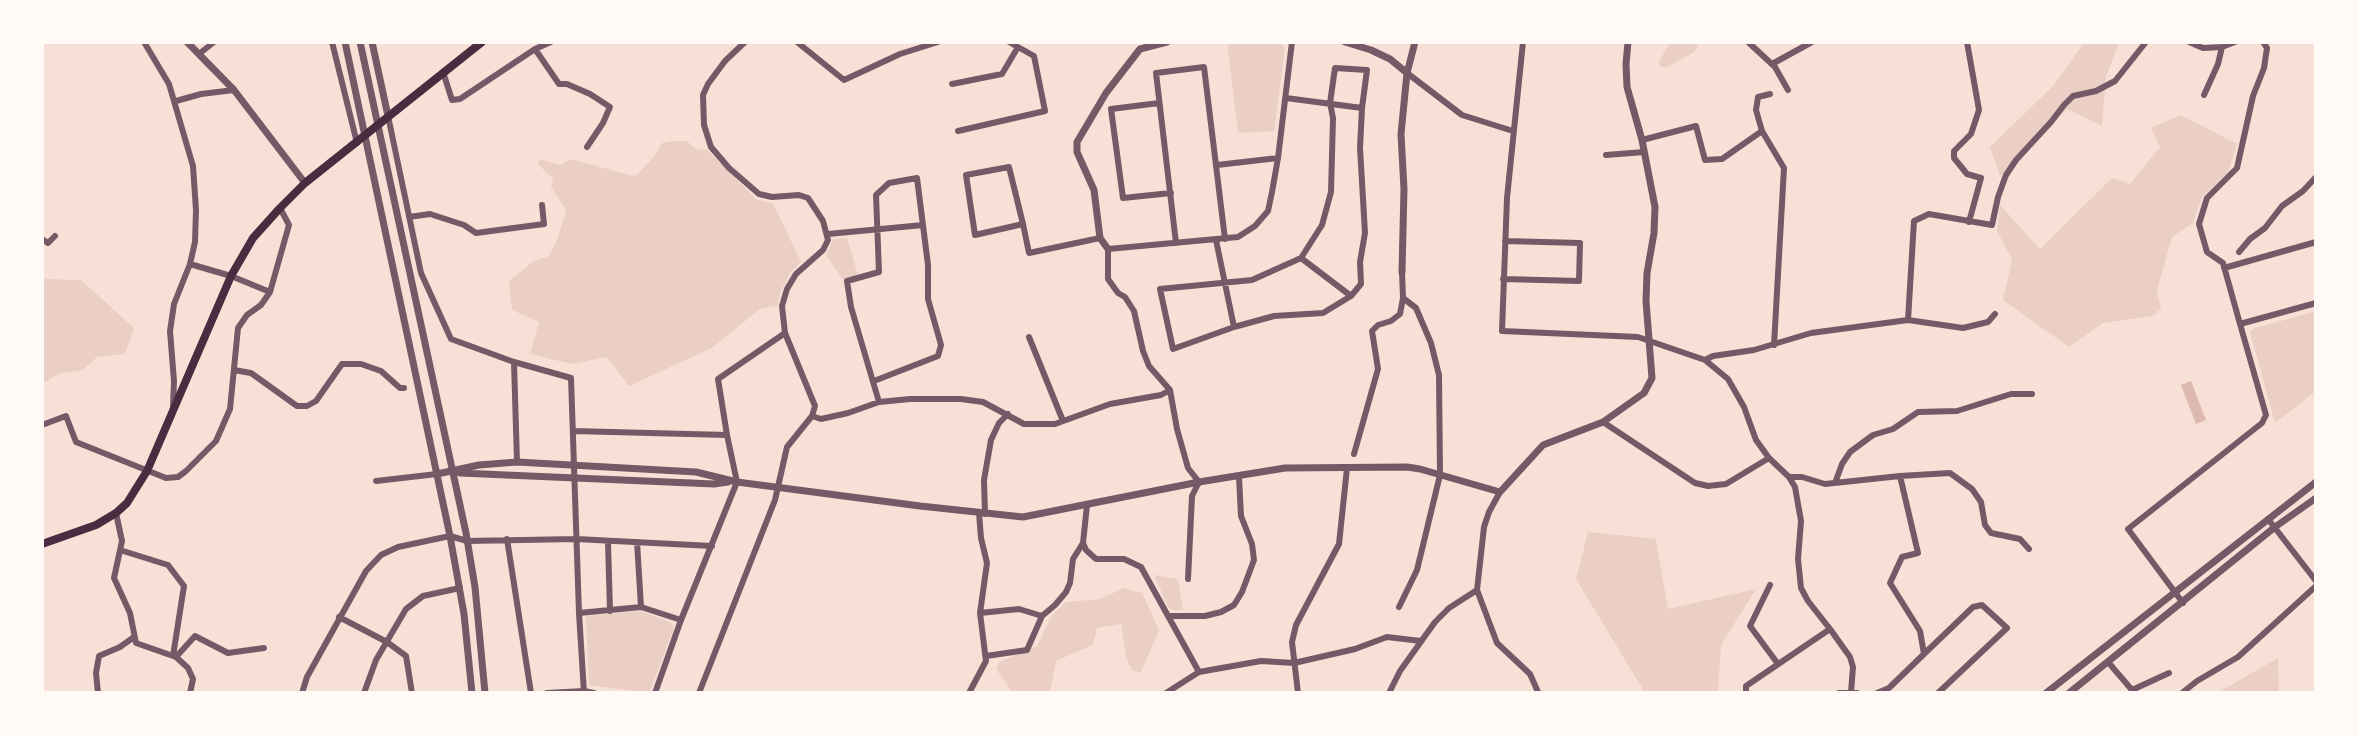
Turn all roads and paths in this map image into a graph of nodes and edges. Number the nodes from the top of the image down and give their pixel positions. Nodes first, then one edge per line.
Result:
1 (145, 42) edge
2 (187, 42) edge
3 (214, 42) edge
4 (332, 42) edge
5 (345, 42) edge
6 (360, 42) edge
7 (372, 42) edge
8 (482, 42) edge
9 (551, 42) edge
10 (745, 42) edge
11 (797, 42) edge
12 (938, 42) edge
13 (1009, 42) edge
14 (1167, 42) edge
15 (1292, 42) edge
16 (1345, 42) edge
17 (1415, 42) edge
18 (1523, 42) edge
19 (1628, 42) edge
20 (1748, 42) edge
21 (1812, 42) edge
22 (1967, 42) edge
23 (2146, 42) edge
24 (2189, 42) edge
25 (2235, 42) edge
26 (2263, 42) edge
27 (1018, 47) junction
28 (2222, 47) junction
29 (536, 49) junction
30 (199, 54) junction
31 (1772, 64) junction
32 (443, 72) junction
33 (1407, 73) junction
34 (952, 84) dead end
35 (234, 90) junction
36 (1788, 90) dead end
37 (1770, 94) dead end
38 (2204, 95) dead end
39 (1286, 99) junction
40 (176, 101) junction
41 (1159, 103) junction
42 (1330, 103) junction
43 (1362, 108) junction
44 (388, 116) junction
45 (958, 131) dead end
46 (1513, 131) junction
47 (1762, 131) junction
48 (1642, 140) junction
49 (357, 143) junction
50 (587, 147) dead end
51 (1644, 152) junction
52 (1606, 155) dead end
53 (1278, 158) junction
54 (1217, 165) junction
55 (2315, 181) edge
56 (305, 183) junction
57 (1171, 193) junction
58 (542, 205) dead end
59 (280, 208) junction
60 (409, 217) junction
61 (1969, 222) junction
62 (1023, 224) junction
63 (923, 225) junction
64 (876, 230) junction
65 (828, 234) junction
66 (55, 236) dead end
67 (1100, 238) junction
68 (42, 239) edge
69 (1225, 239) junction
70 (1216, 240) junction
71 (1504, 241) junction
72 (2316, 242) edge
73 (1176, 243) junction
74 (1108, 249) junction
75 (2239, 252) dead end
76 (1301, 258) junction
77 (190, 264) junction
78 (2224, 268) junction
79 (1402, 272) joint
80 (231, 276) junction
81 (1503, 279) junction
82 (1224, 284) junction
83 (270, 292) junction
84 (1351, 296) junction
85 (1403, 298) junction
86 (2316, 303) edge
87 (1995, 314) dead end
88 (1908, 320) junction
89 (2240, 324) junction
90 (1234, 327) junction
91 (785, 333) junction
92 (1029, 337) dead end
93 (1648, 341) junction
94 (1774, 345) junction
95 (1705, 360) junction
96 (514, 362) junction
97 (234, 370) junction
98 (874, 381) junction
99 (404, 388) dead end
100 (1170, 390) junction
101 (2032, 394) dead end
102 (879, 402) junction
103 (173, 411) junction
104 (1008, 414) junction
105 (811, 416) junction
106 (1063, 421) junction
107 (1603, 422) junction
108 (42, 425) edge
109 (573, 431) junction
110 (727, 435) junction
111 (1354, 454) dead end
112 (1769, 458) junction
113 (517, 462) junction
114 (574, 464) junction
115 (1346, 468) junction
116 (147, 471) junction
117 (453, 472) junction
118 (437, 474) junction
119 (1440, 475) junction
120 (1900, 476) junction
121 (1239, 477) junction
122 (1789, 477) junction
123 (575, 478) junction
124 (376, 481) dead end
125 (737, 482) junction
126 (1199, 482) junction
127 (2316, 482) edge
128 (1835, 483) junction
129 (777, 486) junction
130 (1500, 492) junction
131 (2316, 498) edge
132 (1087, 505) junction
133 (116, 513) junction
134 (982, 514) junction
135 (2269, 519) junction
136 (2275, 527) junction
137 (450, 536) junction
138 (507, 539) junction
139 (576, 539) junction
140 (467, 541) junction
141 (608, 542) junction
142 (637, 542) junction
143 (1083, 543) junction
144 (42, 544) edge
145 (712, 546) junction
146 (2029, 549) dead end
147 (120, 550) junction
148 (1188, 579) dead end
149 (2316, 584) edge
150 (1770, 585) dead end
151 (460, 587) junction
152 (1477, 590) junction
153 (2174, 592) junction
154 (2183, 603) junction
155 (641, 607) junction
156 (1399, 607) dead end
157 (610, 611) junction
158 (579, 613) junction
159 (980, 613) junction
160 (1042, 616) junction
161 (1168, 616) junction
162 (339, 617) junction
163 (681, 620) junction
164 (1830, 629) junction
165 (134, 637) junction
166 (1421, 641) junction
167 (387, 642) junction
168 (264, 648) dead end
169 (1924, 654) junction
170 (174, 656) junction
171 (986, 656) junction
172 (2108, 662) junction
173 (1294, 663) junction
174 (1778, 664) junction
175 (1199, 672) junction
176 (2169, 673) dead end
177 (584, 692) edge
178 (1538, 692) edge
179 (1854, 692) edge
180 (98, 693) edge
181 (190, 693) edge
182 (303, 693) edge
183 (364, 693) edge
184 (412, 693) edge
185 (472, 693) edge
186 (485, 693) edge
187 (531, 693) edge
188 (547, 693) edge
189 (594, 693) edge
190 (654, 693) edge
191 (699, 693) edge
192 (969, 693) edge
193 (1166, 693) edge
194 (1298, 693) edge
195 (1389, 693) edge
196 (1746, 693) edge
197 (1839, 693) edge
198 (1877, 693) edge
199 (1938, 693) edge
200 (2046, 693) edge
201 (2069, 693) edge
202 (2182, 693) edge

1 - 40 street
2 - 30 street
3 - 30 street
4 - 49 street
5 - 118 street
6 - 117 street
7 - 44 street
8 - 32 main road
9 - 29 street
10 - 65 street
11 - 12 street
13 - 27 street
14 - 67 street
15 - 39 street
16 - 33 street
17 - 33 street
18 - 46 street
19 - 48 street
20 - 31 street
21 - 31 street
22 - 61 street
23 - 61 street
24 - 28 street
25 - 28 street
26 - 78 street
27 - 34 street
27 - 45 street
28 - 38 street
29 - 32 street
29 - 50 street
30 - 35 street
31 - 36 street
32 - 44 main road
33 - 46 street
33 - 79 street
35 - 40 street
35 - 56 street
37 - 47 street
39 - 42 street
39 - 53 street
40 - 77 street
41 - 54 street
41 - 57 street
41 - 57 street
42 - 43 street
42 - 43 street
42 - 76 street
43 - 84 street
44 - 49 main road
44 - 60 street
46 - 71 street
47 - 48 street
47 - 94 street
48 - 51 street
49 - 56 main road
51 - 52 street
51 - 93 street
53 - 54 street
53 - 69 street
54 - 69 street
55 - 75 street
56 - 59 main road
57 - 73 street
58 - 60 street
59 - 80 main road
59 - 83 street
60 - 96 street
61 - 88 street
62 - 62 street
62 - 67 street
63 - 64 street
63 - 64 street
63 - 98 street
64 - 65 street
64 - 98 street
65 - 91 street
66 - 68 street
67 - 74 street
69 - 70 street
70 - 73 street
70 - 82 street
71 - 81 street
71 - 81 street
72 - 78 street
73 - 74 street
74 - 100 street
76 - 82 street
76 - 84 street
77 - 80 street
77 - 103 street
78 - 89 street
79 - 85 street
80 - 83 street
80 - 103 main road
81 - 93 street
82 - 90 street
82 - 90 street
83 - 97 street
84 - 90 street
85 - 111 street
85 - 119 street
86 - 89 street
87 - 88 street
88 - 94 street
89 - 153 street
91 - 105 street
91 - 110 street
92 - 106 street
93 - 95 street
93 - 107 street
94 - 95 street
95 - 112 street
96 - 109 street
96 - 113 street
97 - 99 street
97 - 116 street
98 - 102 street
100 - 106 street
100 - 126 street
101 - 128 street
102 - 104 street
102 - 105 street
103 - 116 main road
104 - 106 street
104 - 134 street
105 - 129 street
107 - 112 street
107 - 130 street
108 - 116 street
109 - 110 street
109 - 114 street
110 - 125 street
112 - 122 street
113 - 114 street
113 - 117 street
114 - 123 street
114 - 125 street
115 - 119 street
115 - 121 street
115 - 173 street
116 - 133 main road
117 - 118 street
117 - 123 street
117 - 140 street
118 - 124 street
118 - 137 street
119 - 130 street
119 - 156 street
120 - 128 street
120 - 146 street
120 - 169 street
121 - 126 street
121 - 161 street
122 - 128 street
122 - 164 street
123 - 125 street
123 - 139 street
125 - 129 street
125 - 145 street
126 - 132 street
126 - 148 street
127 - 135 street
129 - 134 street
129 - 191 street
130 - 152 street
131 - 136 street
132 - 134 street
132 - 143 street
133 - 144 main road
133 - 147 street
134 - 159 street
135 - 136 street
135 - 153 street
136 - 149 street
136 - 154 street
137 - 140 street
137 - 151 street
137 - 162 street
138 - 139 street
138 - 140 street
138 - 187 street
139 - 141 street
139 - 158 street
140 - 186 street
141 - 142 street
141 - 157 street
142 - 145 street
142 - 155 street
143 - 160 street
143 - 161 street
145 - 163 street
147 - 165 street
147 - 170 street
149 - 202 street
150 - 174 street
151 - 167 street
151 - 185 street
152 - 166 street
152 - 178 street
153 - 154 street
153 - 200 street
154 - 172 street
155 - 157 street
155 - 163 street
157 - 158 street
158 - 177 street
159 - 160 street
159 - 171 street
160 - 171 street
161 - 175 street
162 - 167 street
162 - 182 street
163 - 190 street
164 - 174 street
164 - 179 street
165 - 170 street
165 - 180 street
166 - 173 street
166 - 195 street
167 - 183 street
167 - 184 street
168 - 170 street
169 - 198 street
169 - 199 street
170 - 181 street
171 - 192 street
172 - 176 street
172 - 201 street
173 - 175 street
173 - 194 street
174 - 196 street
175 - 193 street
177 - 188 street
177 - 189 street
179 - 197 street

